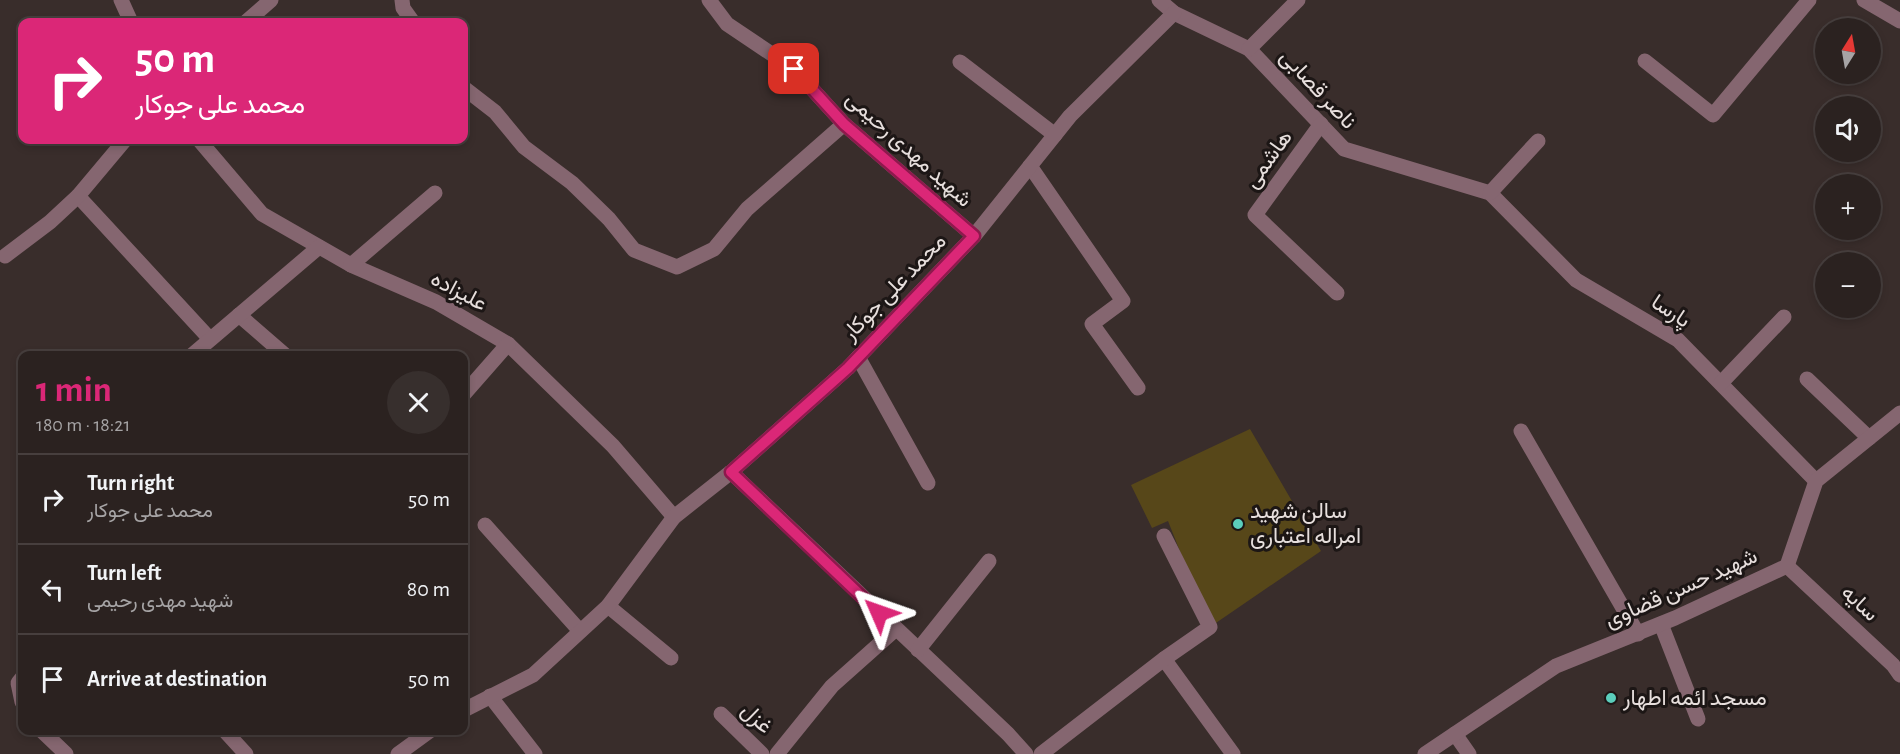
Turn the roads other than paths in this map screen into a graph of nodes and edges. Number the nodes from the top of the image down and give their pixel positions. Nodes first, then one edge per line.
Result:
1 (121, 0) edge
2 (271, 0) edge
3 (402, 0) edge
4 (709, 0) edge
5 (1159, 0) edge
6 (1298, 0) edge
7 (1809, 0) edge
8 (1864, 0) edge
9 (1174, 13) junction
10 (129, 18) edge
11 (251, 18) edge
12 (410, 18) edge
13 (1900, 21) edge
14 (1249, 49) junction
15 (960, 62) dead end
16 (1646, 62) dead end
17 (468, 90) edge
18 (844, 124) junction
19 (1321, 124) junction
20 (1054, 135) junction
21 (1538, 141) dead end
22 (122, 144) edge
23 (202, 144) edge
24 (1030, 166) junction
25 (435, 193) dead end
26 (1490, 194) junction
27 (78, 196) junction
28 (974, 236) junction
29 (320, 247) junction
30 (5, 256) dead end
31 (351, 266) junction
32 (1337, 293) dead end
33 (239, 315) junction
34 (1784, 317) dead end
35 (210, 339) junction
36 (508, 344) junction
37 (197, 351) edge
38 (280, 351) edge
39 (858, 357) junction
40 (1807, 379) dead end
41 (1720, 383) junction
42 (1138, 388) dead end
43 (468, 389) edge
44 (1900, 413) edge
45 (1521, 431) dead end
46 (1869, 438) junction
47 (731, 472) junction
48 (1816, 481) junction
49 (928, 483) dead end
50 (674, 517) junction
51 (485, 525) dead end
52 (1164, 536) dead end
53 (989, 561) dead end
54 (1787, 566) junction
55 (608, 606) junction
56 (1661, 624) junction
57 (896, 629) junction
58 (580, 631) junction
59 (1638, 633) junction
60 (918, 650) junction
61 (671, 658) dead end
62 (1164, 659) junction
63 (1900, 675) edge
64 (490, 696) junction
65 (468, 708) edge
66 (721, 714) dead end
67 (1698, 719) dead end
68 (1455, 734) junction
69 (46, 735) edge
70 (229, 735) edge
71 (424, 735) edge
72 (66, 754) edge
73 (246, 754) edge
74 (398, 754) edge
75 (535, 754) edge
76 (762, 754) edge
77 (777, 754) edge
78 (1026, 754) edge
79 (1041, 754) edge
80 (1233, 754) edge
81 (1425, 754) edge
82 (1469, 754) edge

1 - 10 street
2 - 11 street
3 - 12 street
4 - 18 street, شهید مهدی رحیمی
5 - 9 street, ناصر قصابی
6 - 14 street
7 - 16 street
8 - 13 street
9 - 14 street, ناصر قصابی
9 - 20 street, محمد علی جوکار
14 - 19 street, ناصر قصابی
15 - 20 street
17 - 18 street
18 - 28 street, شهید مهدی رحیمی
19 - 26 street, ناصر قصابی
19 - 32 street, هاشمی
20 - 24 street, محمد علی جوکار
21 - 26 street
22 - 27 street
23 - 29 street, علیزاده
24 - 28 street, محمد علی جوکار
24 - 42 street
25 - 31 street
26 - 41 street, پارسا
27 - 30 street
27 - 35 street
28 - 39 street, محمد علی جوکار
29 - 31 street, علیزاده
29 - 33 street
31 - 36 street, علیزاده
33 - 35 street
33 - 38 street
34 - 41 street
35 - 37 street
36 - 43 street
36 - 50 street, علیزاده
39 - 47 street, محمد علی جوکار
39 - 49 street
40 - 46 street
41 - 48 street, پارسا
44 - 46 street
45 - 59 street
46 - 48 street
47 - 50 street, محمد علی جوکار
47 - 57 street
48 - 54 street, شهید حسن قضاوی
50 - 55 street, محمد علی جوکار
51 - 58 street
52 - 62 street
53 - 60 street
54 - 56 street, شهید حسن قضاوی
54 - 63 street, سایه
55 - 58 street, محمد علی جوکار
55 - 61 street
56 - 59 street, شهید حسن قضاوی
56 - 67 street
57 - 60 street
57 - 77 street
58 - 64 street, محمد علی جوکار
59 - 68 street, شهید حسن قضاوی
60 - 78 street
62 - 79 street
62 - 80 street
64 - 65 street, محمد علی جوکار
64 - 75 street
66 - 76 street, غزل
68 - 81 street, شهید حسن قضاوی
68 - 82 street
69 - 72 street
70 - 73 street
71 - 74 street

